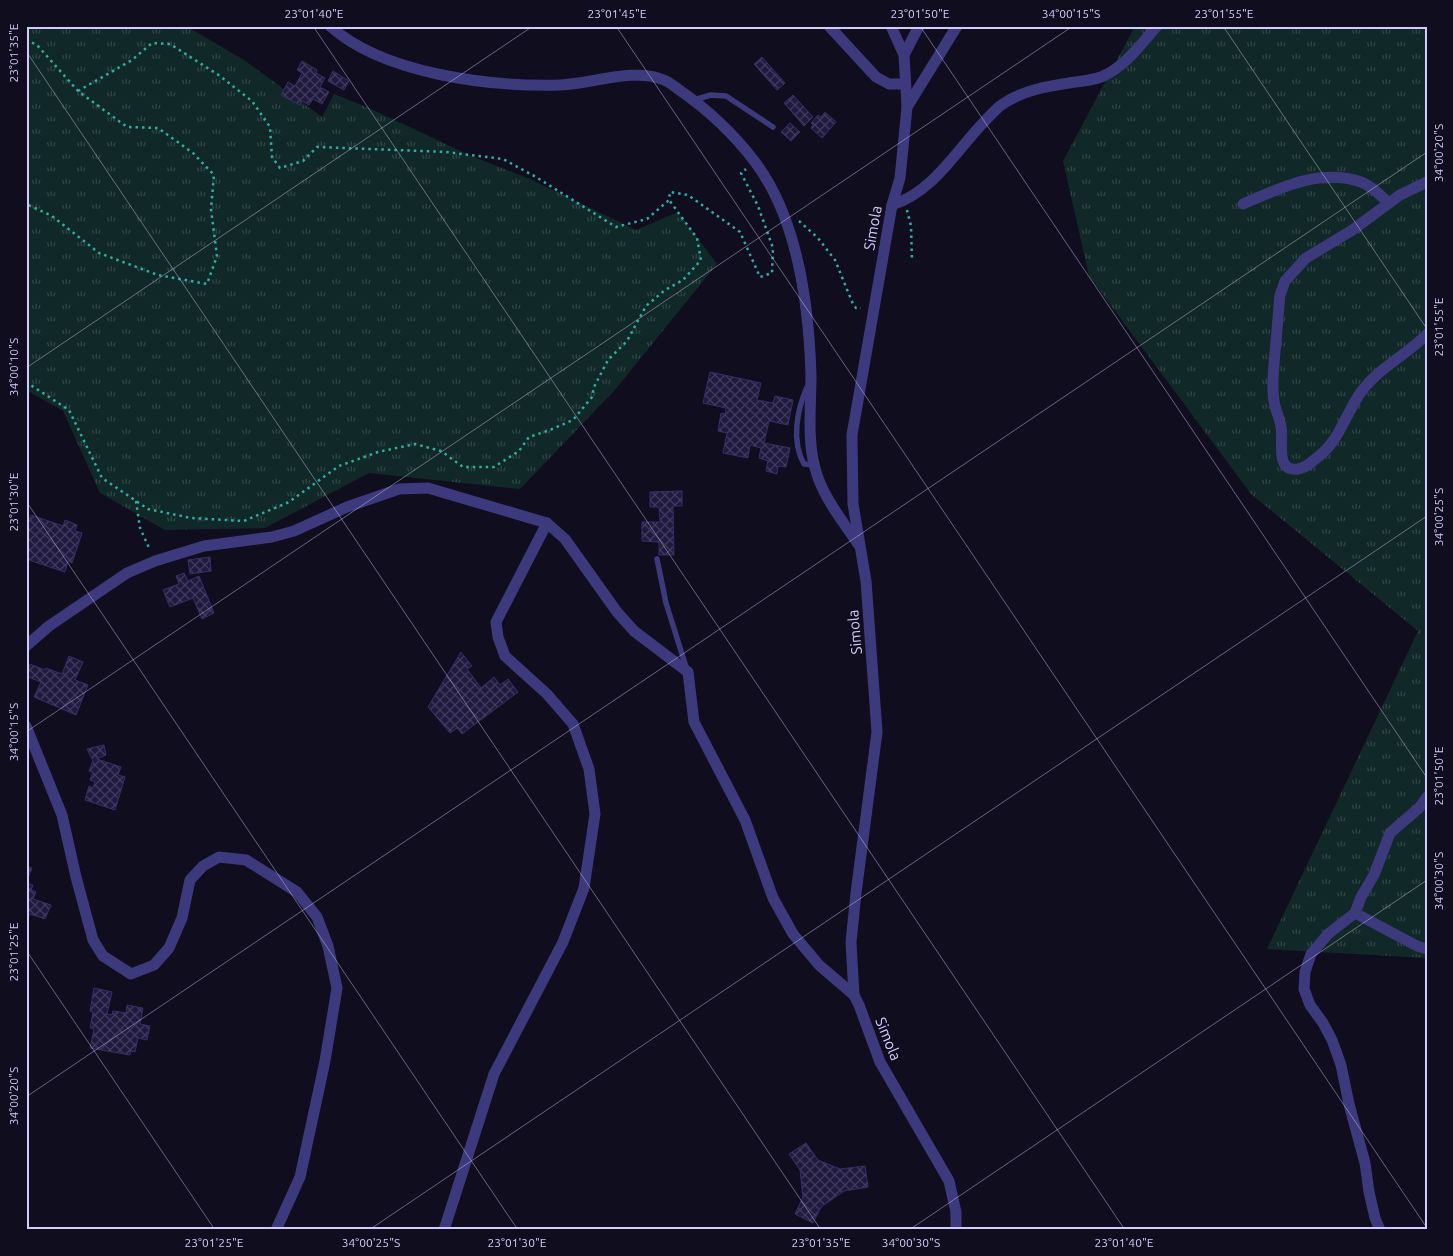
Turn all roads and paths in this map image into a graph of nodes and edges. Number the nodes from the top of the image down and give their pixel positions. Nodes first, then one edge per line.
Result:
1 (330, 26) edge
2 (829, 26) edge
3 (891, 26) edge
4 (919, 26) edge
5 (957, 26) edge
6 (1157, 26) edge
7 (26, 40) edge
8 (904, 55) junction
9 (906, 84) junction
10 (78, 90) junction
11 (694, 100) junction
12 (907, 107) junction
13 (773, 127) dead end
14 (754, 161) junction
15 (1427, 182) edge
16 (669, 200) junction
17 (904, 201) junction
18 (1389, 203) junction
19 (26, 204) edge
20 (1243, 204) dead end
21 (892, 205) junction
22 (798, 220) dead end
23 (912, 261) dead end
24 (865, 306) dead end
25 (1427, 334) edge
26 (26, 382) edge
27 (136, 501) junction
28 (547, 523) junction
29 (860, 548) junction
30 (658, 559) dead end
31 (155, 560) junction
32 (26, 646) edge
33 (688, 672) junction
34 (26, 726) edge
35 (1427, 797) edge
36 (1355, 913) junction
37 (1427, 949) edge
38 (854, 995) junction
39 (276, 1230) edge
40 (444, 1230) edge
41 (956, 1230) edge
42 (1380, 1230) edge

1 - 11 street
2 - 9 street
3 - 8 street
4 - 8 street
5 - 12 street, Simola
6 - 17 street
7 - 10 path
8 - 9 street
9 - 12 street
10 - 16 path
10 - 19 path
11 - 13 lane
11 - 14 street
12 - 21 street, Simola
14 - 16 path
14 - 29 street
15 - 18 street
16 - 27 path
17 - 21 street
17 - 23 path
18 - 20 street
18 - 25 street
21 - 29 street, Simola
22 - 24 path
26 - 27 path
27 - 31 path
28 - 31 street
28 - 33 street
28 - 40 street
29 - 38 street, Simola
30 - 33 lane
31 - 32 street
33 - 38 street
34 - 39 street
35 - 36 street
36 - 37 street
36 - 42 street
38 - 41 street, Simola

